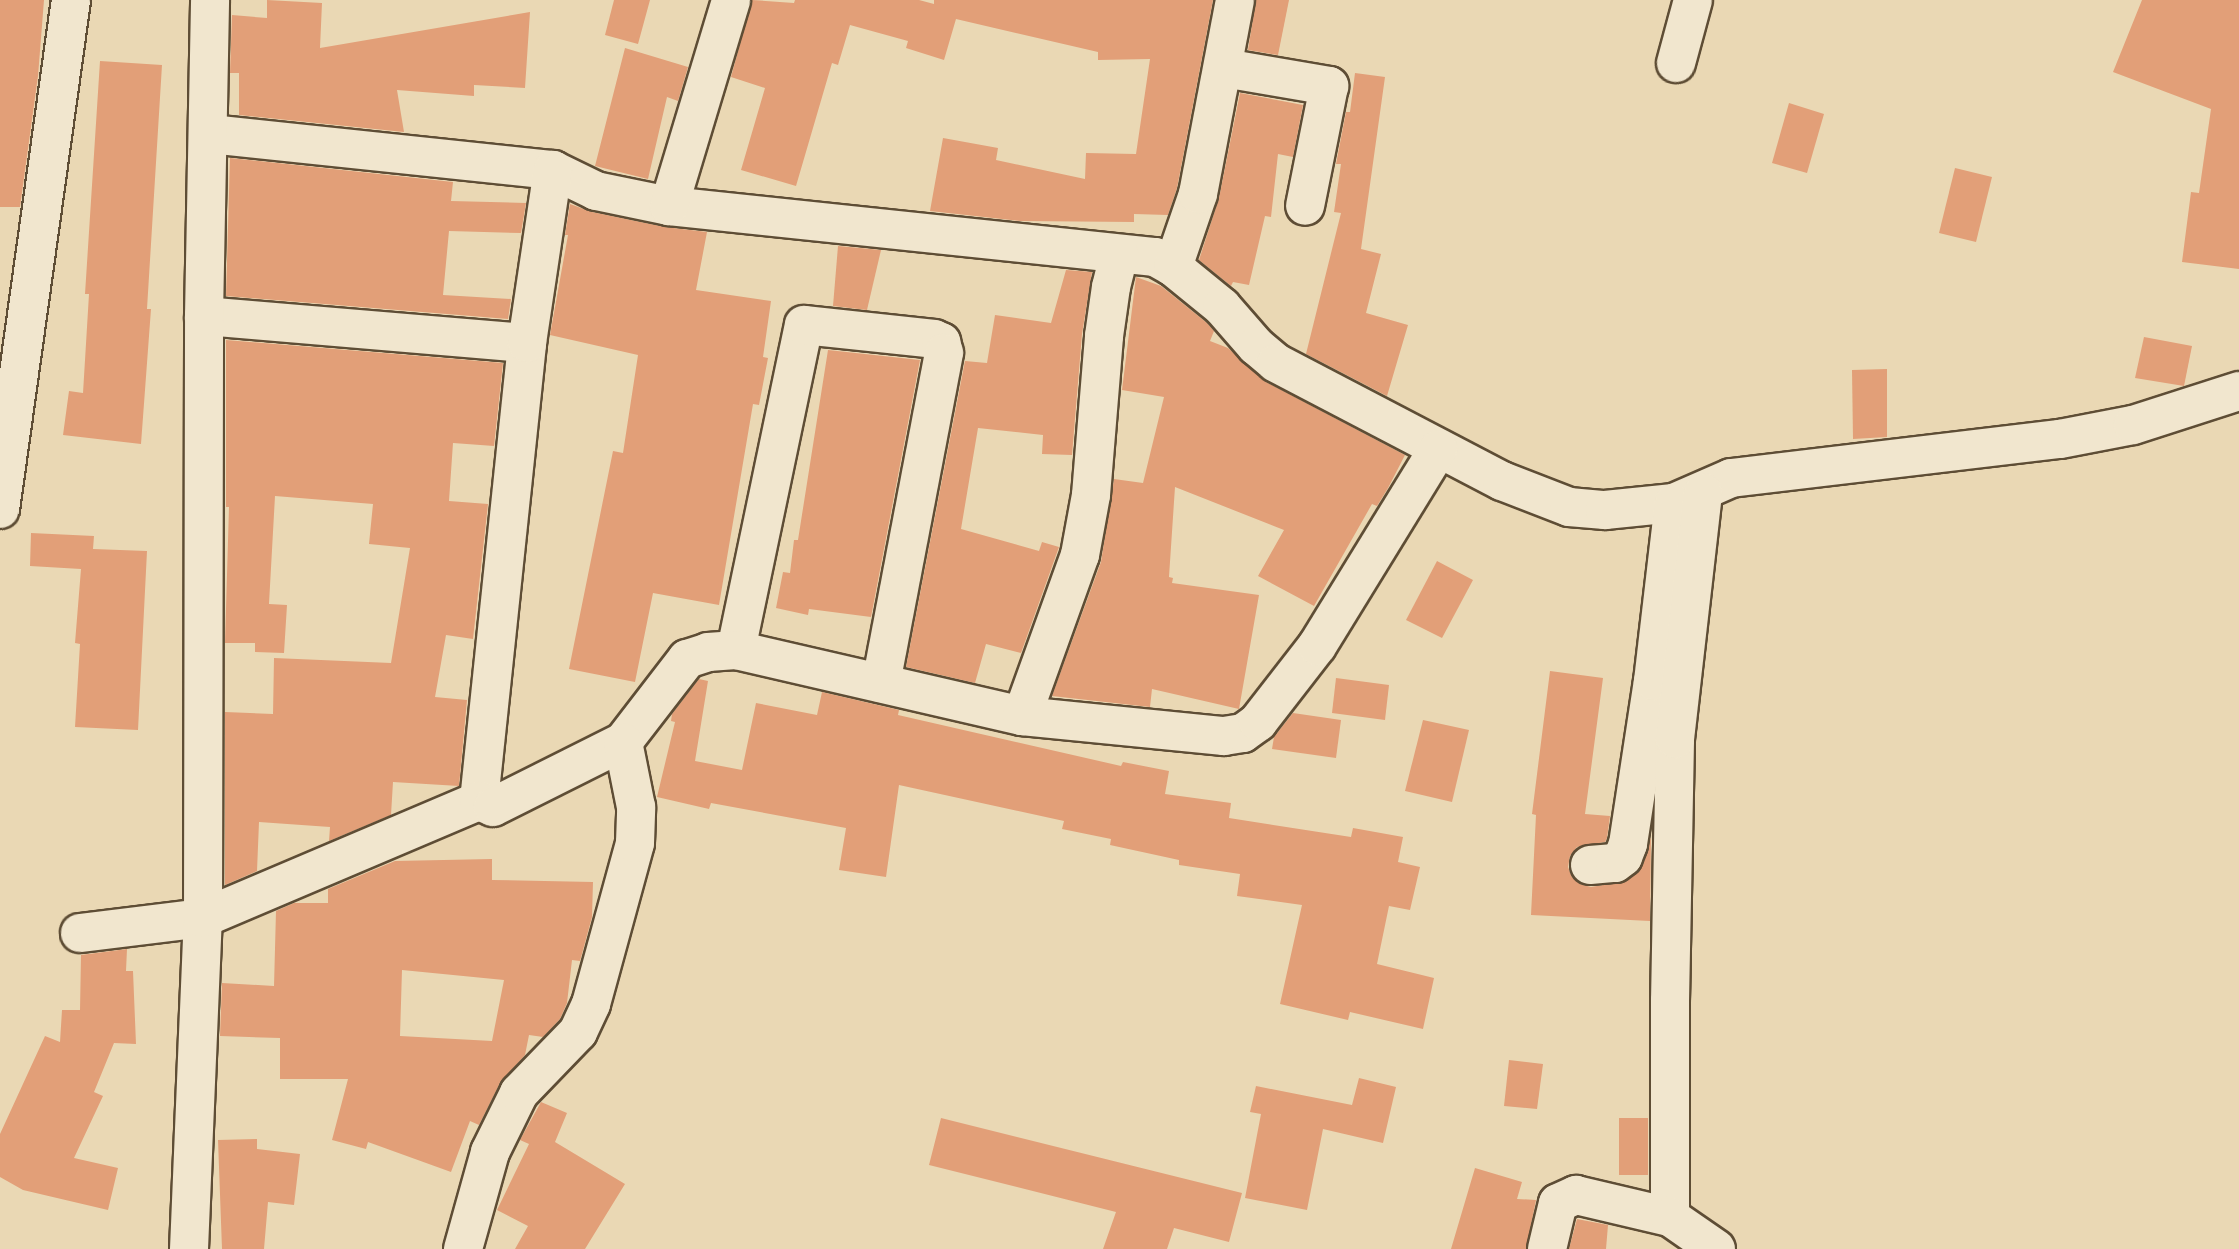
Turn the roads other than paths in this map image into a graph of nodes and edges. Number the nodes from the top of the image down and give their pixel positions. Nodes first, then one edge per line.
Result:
1 (71, 0) edge
2 (210, 0) edge
3 (731, 0) edge
4 (1235, 0) edge
5 (1693, 0) edge
6 (1676, 63) dead end
7 (1224, 68) junction
8 (210, 134) junction
9 (553, 170) junction
10 (669, 206) junction
11 (1305, 206) dead end
12 (1119, 254) junction
13 (1173, 267) junction
14 (204, 316) junction
15 (527, 343) junction
16 (2239, 391) edge
17 (1437, 449) junction
18 (3, 455) edge
19 (1688, 498) junction
20 (0, 509) edge
21 (736, 650) junction
22 (881, 683) junction
23 (1022, 716) junction
24 (623, 743) junction
25 (479, 801) junction
26 (1590, 864) dead end
27 (203, 918) junction
28 (80, 933) dead end
29 (1670, 1217) junction
30 (189, 1249) edge
31 (463, 1249) edge
32 (1548, 1249) edge
33 (1716, 1249) edge

1 - 18 street
2 - 8 street
3 - 10 street
4 - 7 street
5 - 6 street
7 - 11 street
7 - 13 street
8 - 9 street
8 - 14 street
9 - 10 street
9 - 15 street
10 - 12 street
12 - 13 street
12 - 23 street
13 - 17 street
14 - 15 street
14 - 27 street
15 - 25 street
16 - 19 street
17 - 19 street
17 - 23 street
18 - 20 street
19 - 26 street
19 - 29 street
21 - 22 street
21 - 22 street
21 - 24 street
22 - 23 street
24 - 25 street
24 - 31 street
25 - 27 street
27 - 28 street
27 - 30 street
29 - 32 street
29 - 33 street

